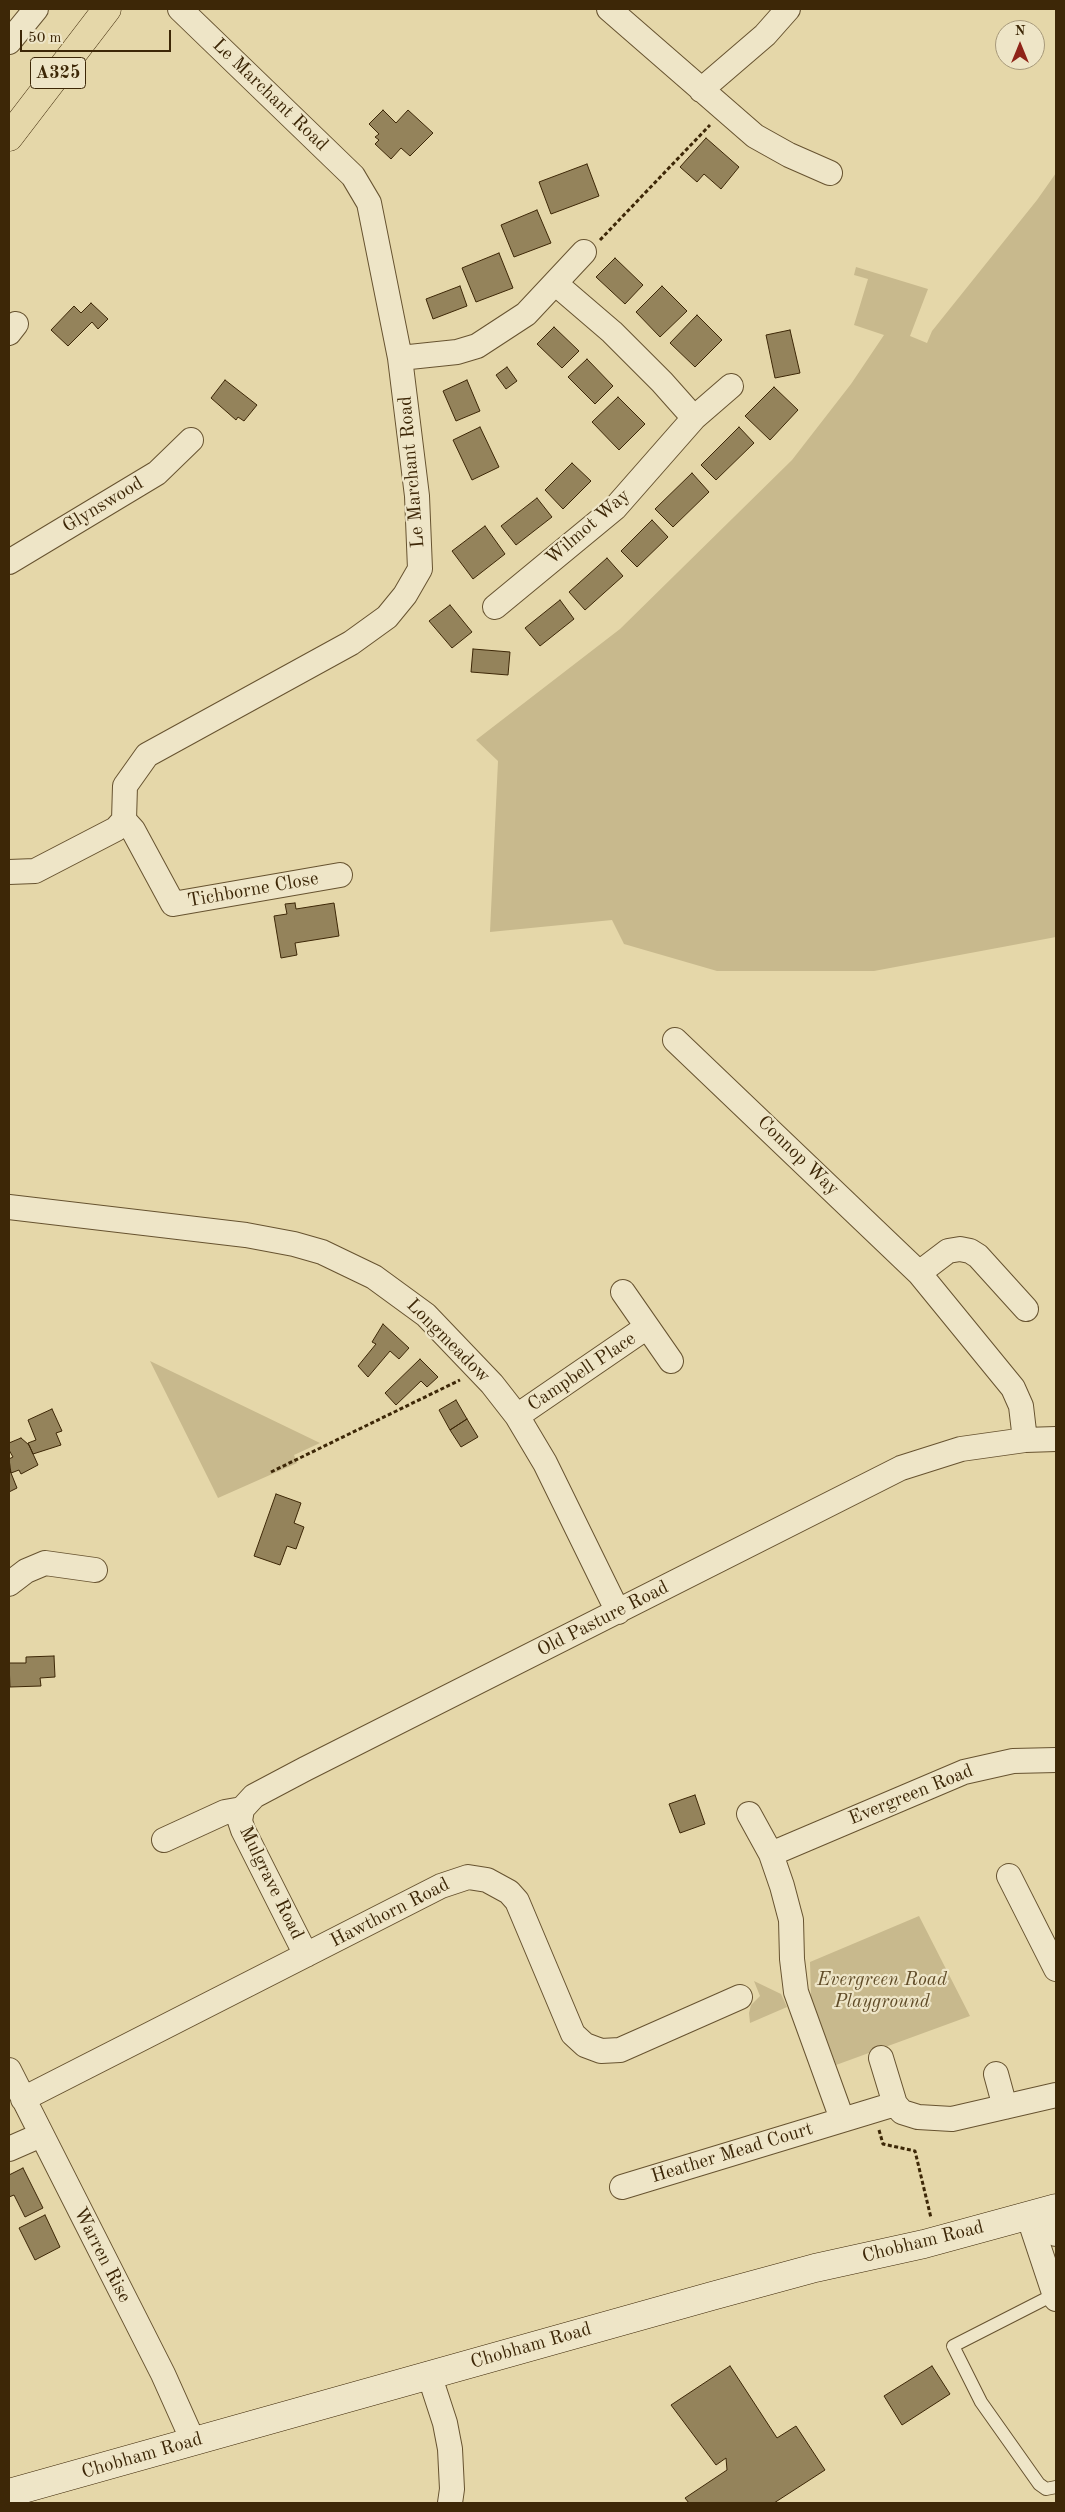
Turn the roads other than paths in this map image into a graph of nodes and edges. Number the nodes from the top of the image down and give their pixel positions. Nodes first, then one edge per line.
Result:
1 (36, 9) edge
2 (107, 9) edge
3 (180, 9) edge
4 (609, 9) edge
5 (788, 9) edge
6 (9, 42) edge
7 (701, 90) junction
8 (9, 137) edge
9 (830, 173) dead end
10 (584, 252) road end
11 (556, 284) junction
12 (400, 358) junction
13 (731, 386) dead end
14 (694, 418) junction
15 (191, 440) dead end
16 (9, 562) edge
17 (493, 607) dead end
18 (124, 820) junction
19 (9, 872) edge
20 (340, 875) dead end
21 (675, 1040) dead end
22 (9, 1207) edge
23 (919, 1273) junction
24 (623, 1292) dead end
25 (1026, 1309) dead end
26 (647, 1327) junction
27 (671, 1361) dead end
28 (518, 1416) junction
29 (1056, 1439) edge
30 (1025, 1440) junction
31 (95, 1570) dead end
32 (9, 1584) edge
33 (618, 1612) junction
34 (1056, 1760) edge
35 (242, 1809) junction
36 (749, 1814) dead end
37 (164, 1840) dead end
38 (771, 1854) junction
39 (1009, 1876) dead end
40 (306, 1955) junction
41 (1056, 1969) edge
42 (740, 1997) dead end
43 (881, 2058) dead end
44 (9, 2070) edge
45 (996, 2074) dead end
46 (1056, 2095) edge
47 (23, 2099) junction
48 (895, 2104) junction
49 (1005, 2107) junction
50 (842, 2119) junction
51 (41, 2135) junction
52 (9, 2148) edge
53 (622, 2187) dead end
54 (1048, 2216) edge
55 (1055, 2297) edge
56 (429, 2374) junction
57 (193, 2441) junction
58 (1056, 2486) edge
59 (9, 2493) edge
60 (450, 2503) edge

1 - 6 street
2 - 8 main road, A325
3 - 12 street, Le Marchant Road
4 - 7 street
5 - 7 street
7 - 9 street
10 - 11 street
11 - 12 street
11 - 14 street
12 - 18 street, Le Marchant Road
13 - 14 street, Wilmot Way
14 - 17 street, Wilmot Way
15 - 16 street, Glynswood
18 - 19 street
18 - 20 street, Tichborne Close
21 - 23 street, Connop Way
22 - 28 street, Longmeadow
23 - 25 street
23 - 30 street, Connop Way
24 - 26 street, Campbell Place
26 - 27 street, Campbell Place
26 - 28 street, Campbell Place
28 - 33 street, Longmeadow
29 - 30 street, Old Pasture Road
30 - 33 street, Old Pasture Road
31 - 32 street
33 - 35 street, Old Pasture Road
34 - 38 street, Evergreen Road
35 - 37 street, Old Pasture Road
35 - 40 street, Mulgrave Road
36 - 38 street
38 - 50 street
39 - 41 street
40 - 42 street, Hawthorn Road
40 - 47 street, Hawthorn Road
43 - 48 street
44 - 47 street, Warren Rise
45 - 49 street
46 - 49 street
47 - 51 street, Warren Rise
48 - 49 street
48 - 50 street, Heather Mead Court
50 - 53 street, Heather Mead Court
51 - 52 street
51 - 57 street, Warren Rise
54 - 55 street
54 - 56 main road, Chobham Road
55 - 58 lane
56 - 57 main road, Chobham Road
56 - 60 street
57 - 59 main road, Chobham Road

